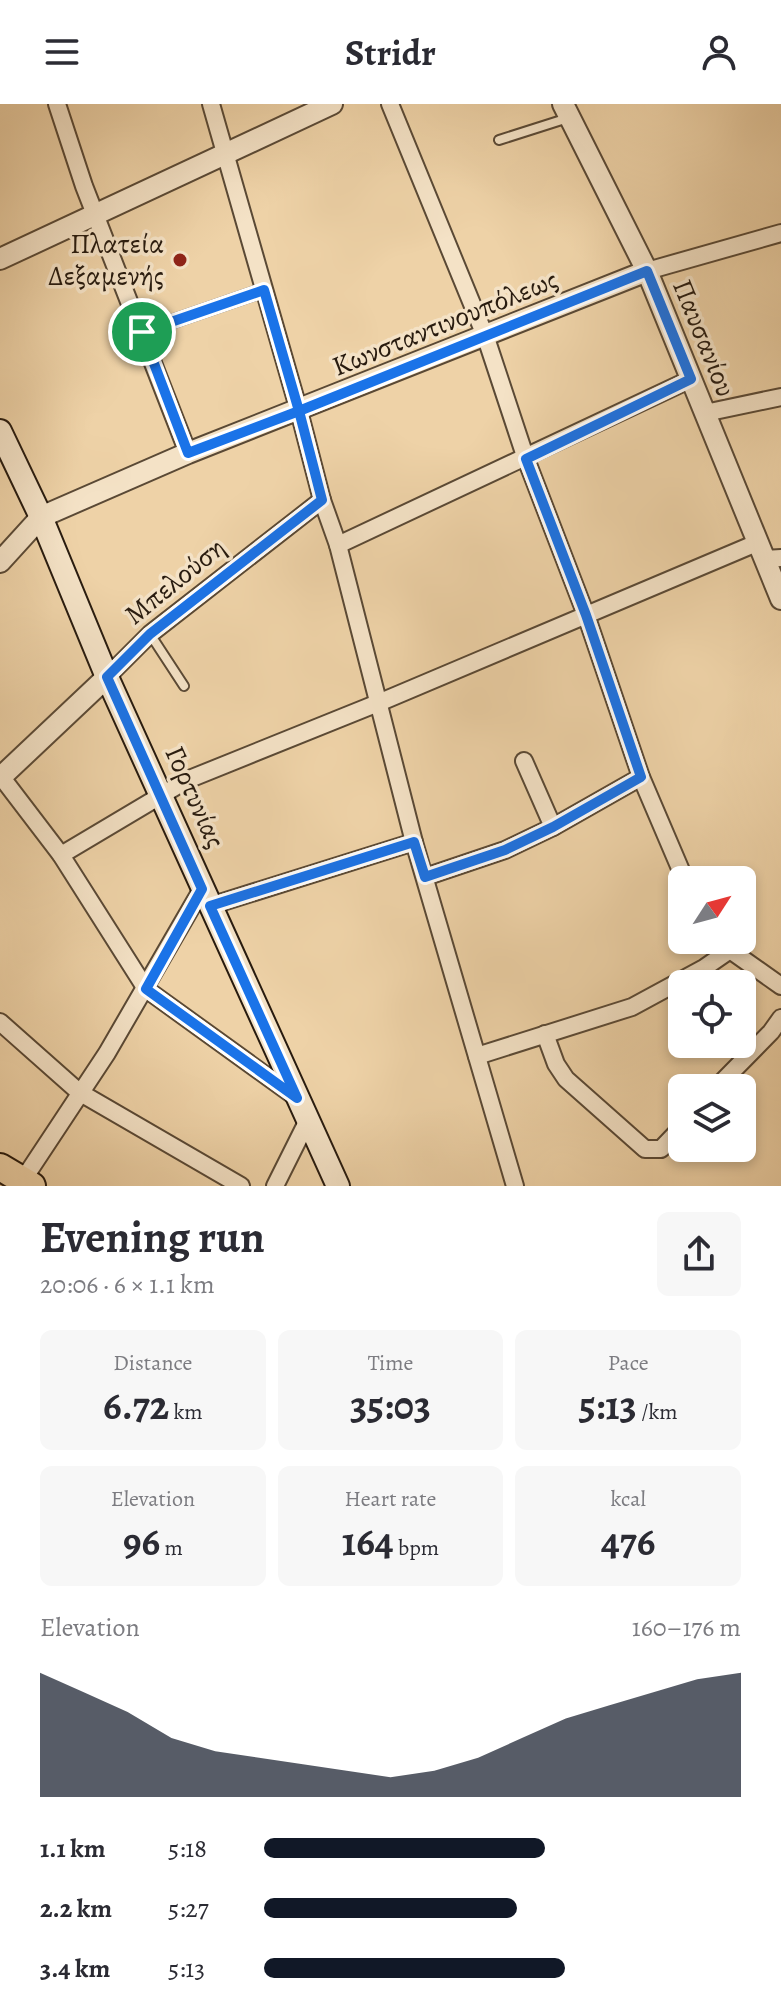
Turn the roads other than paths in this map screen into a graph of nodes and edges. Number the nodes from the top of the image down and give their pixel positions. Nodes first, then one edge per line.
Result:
1 (57, 104) edge
2 (211, 104) edge
3 (332, 104) edge
4 (390, 104) edge
5 (566, 111) edge
6 (499, 140) dead end
7 (224, 154) junction
8 (96, 215) junction
9 (781, 233) edge
10 (0, 259) edge
11 (647, 271) junction
12 (264, 290) junction
13 (142, 332) junction
14 (486, 338) junction
15 (691, 379) junction
16 (781, 397) edge
17 (299, 411) junction
18 (705, 413) junction
19 (0, 431) edge
20 (188, 453) junction
21 (526, 459) junction
22 (322, 500) junction
23 (41, 517) junction
24 (338, 545) junction
25 (768, 553) edge
26 (0, 562) edge
27 (781, 599) edge
28 (586, 615) junction
29 (150, 634) junction
30 (107, 677) junction
31 (184, 686) dead end
32 (378, 703) junction
33 (524, 761) dead end
34 (0, 777) edge
35 (641, 777) junction
36 (161, 793) junction
37 (553, 827) junction
38 (414, 842) junction
39 (61, 855) junction
40 (679, 866) edge
41 (425, 877) junction
42 (206, 897) junction
43 (717, 954) edge
44 (738, 954) edge
45 (781, 986) edge
46 (146, 989) junction
47 (781, 1018) edge
48 (0, 1022) edge
49 (545, 1034) junction
50 (477, 1056) junction
51 (730, 1074) edge
52 (79, 1092) junction
53 (297, 1098) junction
54 (308, 1120) junction
55 (668, 1142) edge
56 (0, 1167) edge
57 (28, 1183) edge
58 (241, 1186) edge
59 (275, 1186) edge
60 (338, 1186) edge
61 (515, 1186) edge

1 - 8 street
2 - 7 street
3 - 7 street
4 - 14 street
5 - 6 lane
5 - 11 street, Παυσανίου
7 - 8 street
7 - 12 street
8 - 10 street
8 - 13 street
9 - 11 street
11 - 14 street, Κωνσταντινουπόλεως
11 - 15 street, Παυσανίου
12 - 13 street
12 - 17 street
13 - 20 street
14 - 17 street, Κωνσταντινουπόλεως
14 - 21 street
15 - 18 street, Παυσανίου
15 - 21 street
16 - 18 street
17 - 20 street, Κωνσταντινουπόλεως
17 - 22 street
18 - 25 street, Παυσανίου
19 - 23 main road, Γορτυνίας
20 - 23 street, Κωνσταντινουπόλεως
21 - 24 street
21 - 28 street
22 - 24 street
22 - 29 street, Μπελούση
23 - 26 street
23 - 30 main road, Γορτυνίας
24 - 32 street
25 - 27 street, Παυσανίου
25 - 28 street
28 - 32 street
28 - 35 street
29 - 30 street, Μπελούση
29 - 31 lane
30 - 34 street, Μπελούση
30 - 36 main road, Γορτυνίας
32 - 36 street
32 - 38 street
33 - 37 street
34 - 39 street
35 - 37 street
35 - 40 street
36 - 39 street
36 - 42 main road, Γορτυνίας
37 - 41 street
38 - 41 street
38 - 42 street
39 - 46 street
41 - 50 street
42 - 46 street
42 - 53 main road, Γορτυνίας
43 - 49 street
44 - 45 street
46 - 52 street
46 - 53 street
47 - 51 street
48 - 52 street
49 - 50 street
49 - 55 street
50 - 61 street
52 - 57 street
52 - 58 street
53 - 54 main road, Γορτυνίας
54 - 59 street
54 - 60 main road, Γορτυνίας
56 - 57 main road

